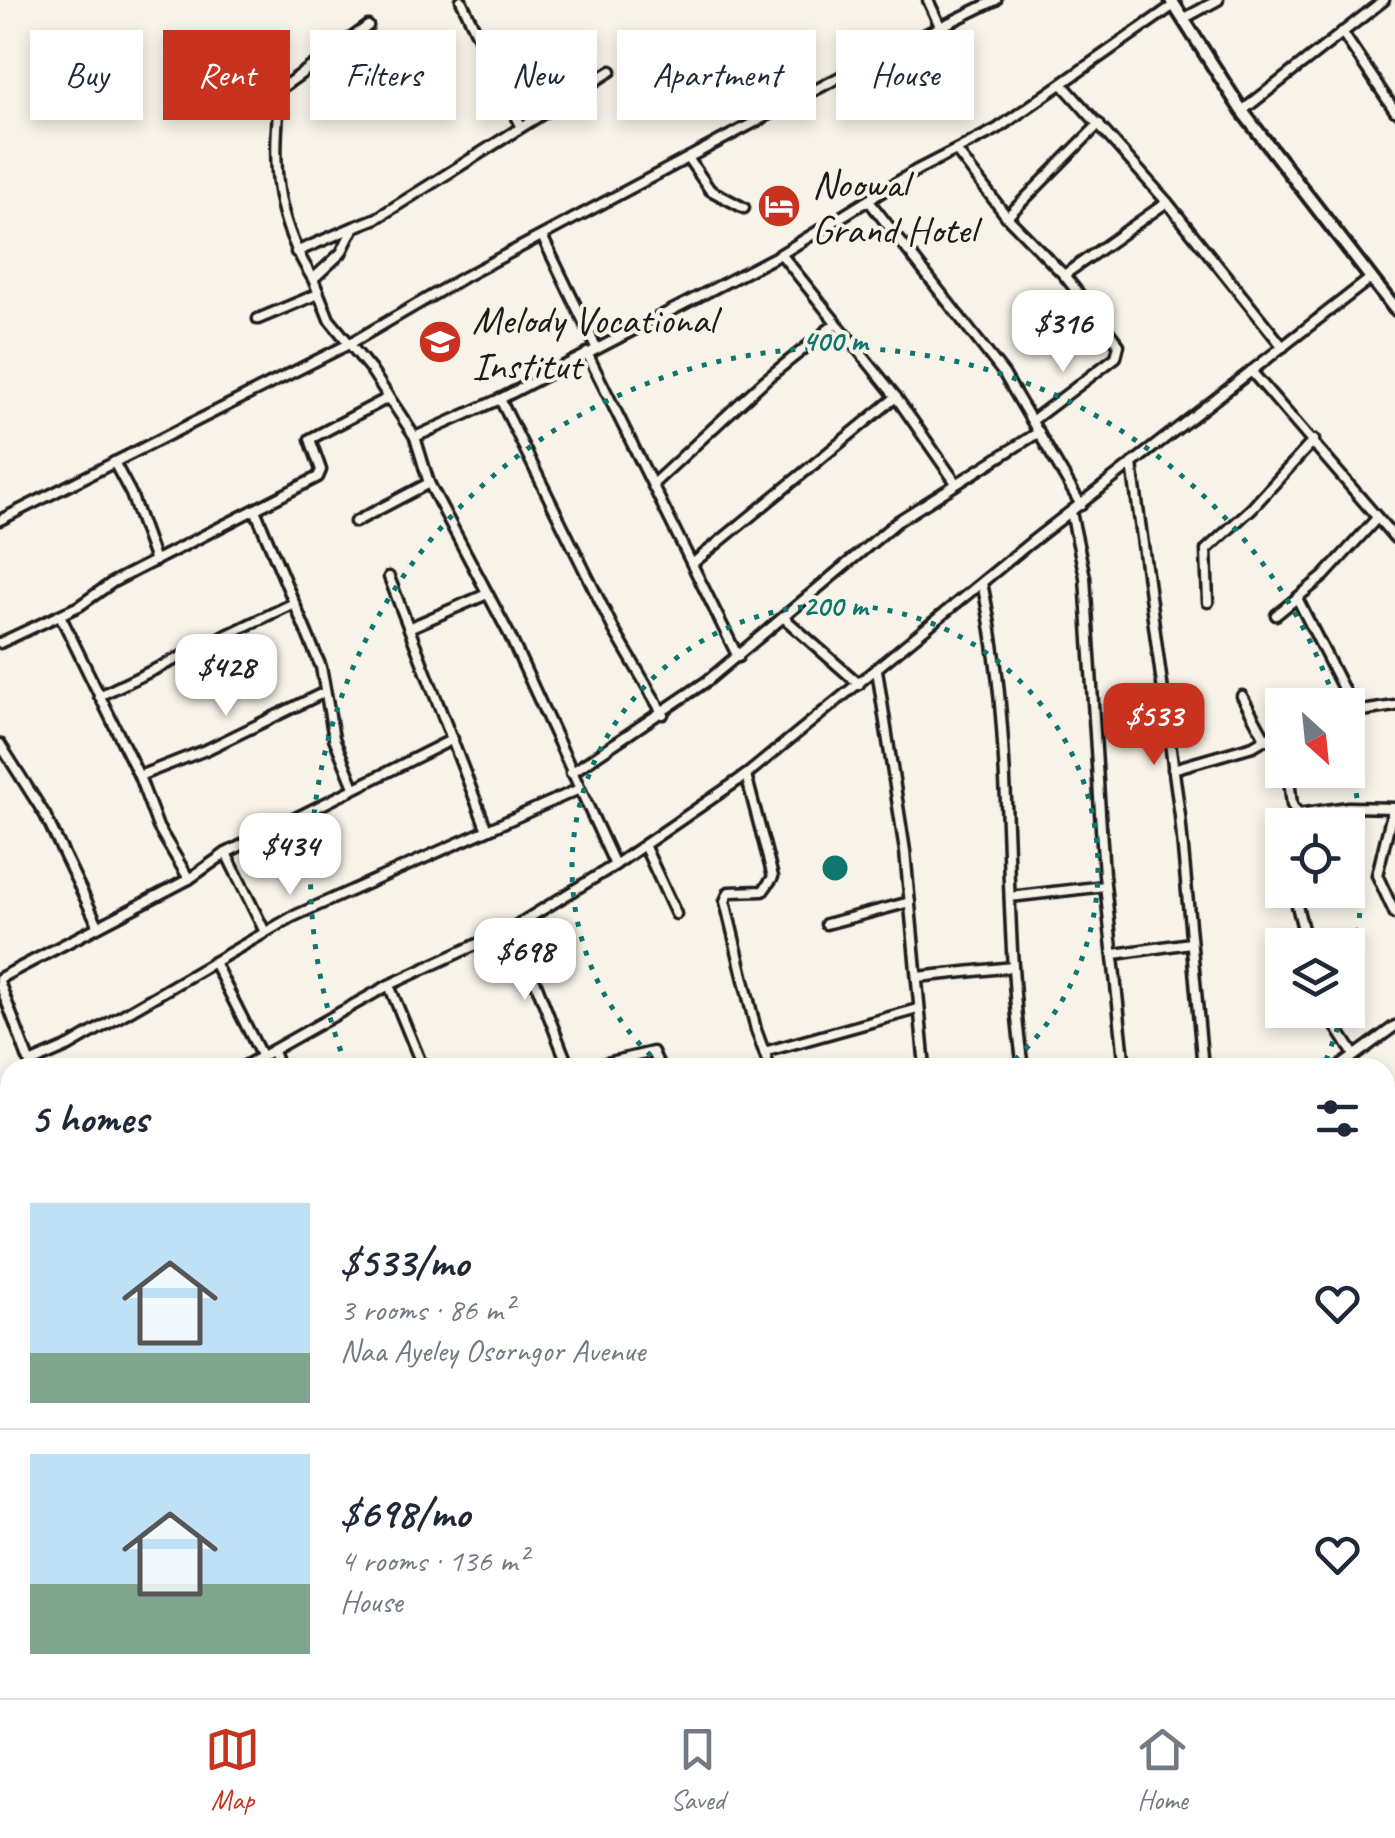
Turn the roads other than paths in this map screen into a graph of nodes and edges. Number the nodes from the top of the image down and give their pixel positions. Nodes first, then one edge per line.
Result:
1 (461, 0) edge
2 (928, 0) edge
3 (996, 0) edge
4 (1218, 0) edge
5 (1384, 0) edge
6 (1172, 2) edge
7 (1183, 20) junction
8 (368, 26) dead end
9 (940, 26) junction
10 (1342, 32) junction
11 (611, 71) dead end
12 (1063, 85) junction
13 (1242, 111) junction
14 (1395, 111) edge
15 (1100, 124) junction
16 (521, 126) junction
17 (958, 153) junction
18 (688, 158) junction
19 (869, 201) junction
20 (1167, 202) junction
21 (744, 208) dead end
22 (1006, 217) junction
23 (354, 227) junction
24 (542, 236) junction
25 (296, 252) junction
26 (781, 254) junction
27 (1064, 275) junction
28 (1371, 278) junction
29 (314, 279) junction
30 (318, 294) junction
31 (1395, 310) edge
32 (258, 319) dead end
33 (835, 324) junction
34 (351, 343) junction
35 (596, 347) junction
36 (1284, 347) junction
37 (587, 353) junction
38 (1251, 372) junction
39 (388, 398) junction
40 (896, 398) junction
41 (500, 399) junction
42 (1033, 420) junction
43 (1040, 432) junction
44 (415, 437) junction
45 (1314, 440) junction
46 (114, 462) junction
47 (1132, 464) junction
48 (429, 483) junction
49 (654, 483) junction
50 (956, 483) junction
51 (1081, 505) junction
52 (256, 512) junction
53 (1071, 512) junction
54 (1378, 518) junction
55 (0, 520) edge
56 (355, 522) dead end
57 (1395, 538) edge
58 (154, 561) junction
59 (692, 564) junction
60 (390, 577) dead end
61 (982, 583) junction
62 (487, 594) junction
63 (1298, 600) junction
64 (1208, 602) dead end
65 (294, 603) junction
66 (60, 615) junction
67 (1276, 615) dead end
68 (784, 618) junction
69 (411, 627) junction
70 (0, 644) edge
71 (738, 657) junction
72 (878, 670) junction
73 (860, 684) junction
74 (1340, 688) edge
75 (326, 692) junction
76 (99, 696) junction
77 (1242, 696) dead end
78 (1391, 708) edge
79 (1365, 711) edge
80 (663, 714) junction
81 (1395, 718) edge
82 (453, 738) junction
83 (1265, 738) edge
84 (1265, 740) edge
85 (0, 744) edge
86 (1174, 770) junction
87 (571, 773) junction
88 (746, 775) junction
89 (139, 776) junction
90 (354, 787) junction
91 (1290, 788) edge
92 (577, 790) junction
93 (1394, 809) edge
94 (487, 830) junction
95 (644, 845) junction
96 (226, 853) junction
97 (615, 865) junction
98 (189, 879) junction
99 (1105, 886) junction
100 (1010, 897) junction
101 (910, 902) junction
102 (676, 914) dead end
103 (1395, 914) edge
104 (97, 923) junction
105 (826, 924) dead end
106 (514, 927) junction
107 (265, 932) junction
108 (1190, 943) junction
109 (1115, 954) junction
110 (214, 962) junction
111 (1013, 967) junction
112 (918, 977) junction
113 (0, 981) edge
114 (389, 985) junction
115 (918, 1009) junction
116 (1395, 1026) edge
117 (1337, 1028) edge
118 (273, 1052) junction
119 (764, 1052) junction
120 (1353, 1053) junction
121 (262, 1057) joint
122 (27, 1058) edge
123 (44, 1058) edge
124 (276, 1058) edge
125 (419, 1058) edge
126 (565, 1058) edge
127 (628, 1058) edge
128 (656, 1058) edge
129 (766, 1058) edge
130 (923, 1058) edge
131 (1022, 1058) edge
132 (1124, 1058) edge
133 (1202, 1058) edge
134 (1348, 1058) edge

1 - 16 street
2 - 9 street
3 - 9 street
4 - 7 street
5 - 10 street
6 - 7 street
6 - 12 street
7 - 13 street
8 - 25 street
9 - 18 street
10 - 13 street
10 - 14 street
11 - 16 street
12 - 15 street
12 - 17 street
13 - 28 street
15 - 20 street
15 - 22 street
16 - 23 street
17 - 19 street
17 - 22 street
18 - 21 street
18 - 24 street
19 - 26 street
19 - 42 street
20 - 27 street
20 - 36 street
22 - 27 street
23 - 25 street
23 - 29 street
24 - 34 street
24 - 35 street
25 - 29 street
26 - 33 street
26 - 35 street
27 - 42 street
28 - 31 street
28 - 36 street
29 - 30 street
30 - 32 street
30 - 34 street
33 - 40 street
33 - 49 street
34 - 39 street
34 - 46 street
35 - 37 street
36 - 38 street
37 - 41 street
37 - 49 street
38 - 45 street
38 - 47 street
39 - 44 street
39 - 52 street
40 - 50 street
40 - 59 street
41 - 44 street
41 - 80 street
42 - 43 street
43 - 50 street
43 - 51 street
44 - 48 street
45 - 54 street
45 - 64 street
46 - 55 street
46 - 58 street
47 - 51 street
47 - 86 street
48 - 56 street
48 - 62 street
49 - 59 street
50 - 68 street
51 - 53 street
52 - 58 street
52 - 65 street
53 - 61 street
53 - 99 street
54 - 57 street
54 - 63 street
58 - 66 street
59 - 71 street
60 - 69 street
61 - 72 street
61 - 100 street
62 - 69 street
62 - 87 street
63 - 67 street
63 - 74 street
65 - 75 street
65 - 76 street
66 - 70 street
66 - 76 street
68 - 71 street
68 - 73 street
69 - 82 street
71 - 80 street
72 - 73 street
72 - 101 street
73 - 88 street
75 - 89 street
75 - 90 street
76 - 89 street
77 - 83 street
78 - 79 street
78 - 81 street
80 - 87 street
82 - 90 street
82 - 94 street
84 - 86 street
85 - 104 street
86 - 108 street
87 - 92 street
88 - 95 street
88 - 119 street
89 - 98 street
90 - 96 street
91 - 93 street
92 - 94 street
92 - 97 street
93 - 103 street
94 - 107 street
95 - 97 street
95 - 102 street
96 - 98 street
96 - 107 street
97 - 106 street
98 - 104 street
99 - 100 street
99 - 109 street
100 - 111 street
101 - 105 street
101 - 112 street
104 - 113 street
106 - 114 street
106 - 126 street
107 - 110 street
108 - 109 street
108 - 133 street
109 - 132 street
110 - 121 street
110 - 123 street
111 - 112 street
111 - 131 street
112 - 115 street
113 - 122 street
114 - 118 street
114 - 125 street
115 - 119 street
115 - 130 street
116 - 120 street
117 - 120 street
118 - 121 street
118 - 124 street
119 - 129 street
120 - 134 street
127 - 128 street

